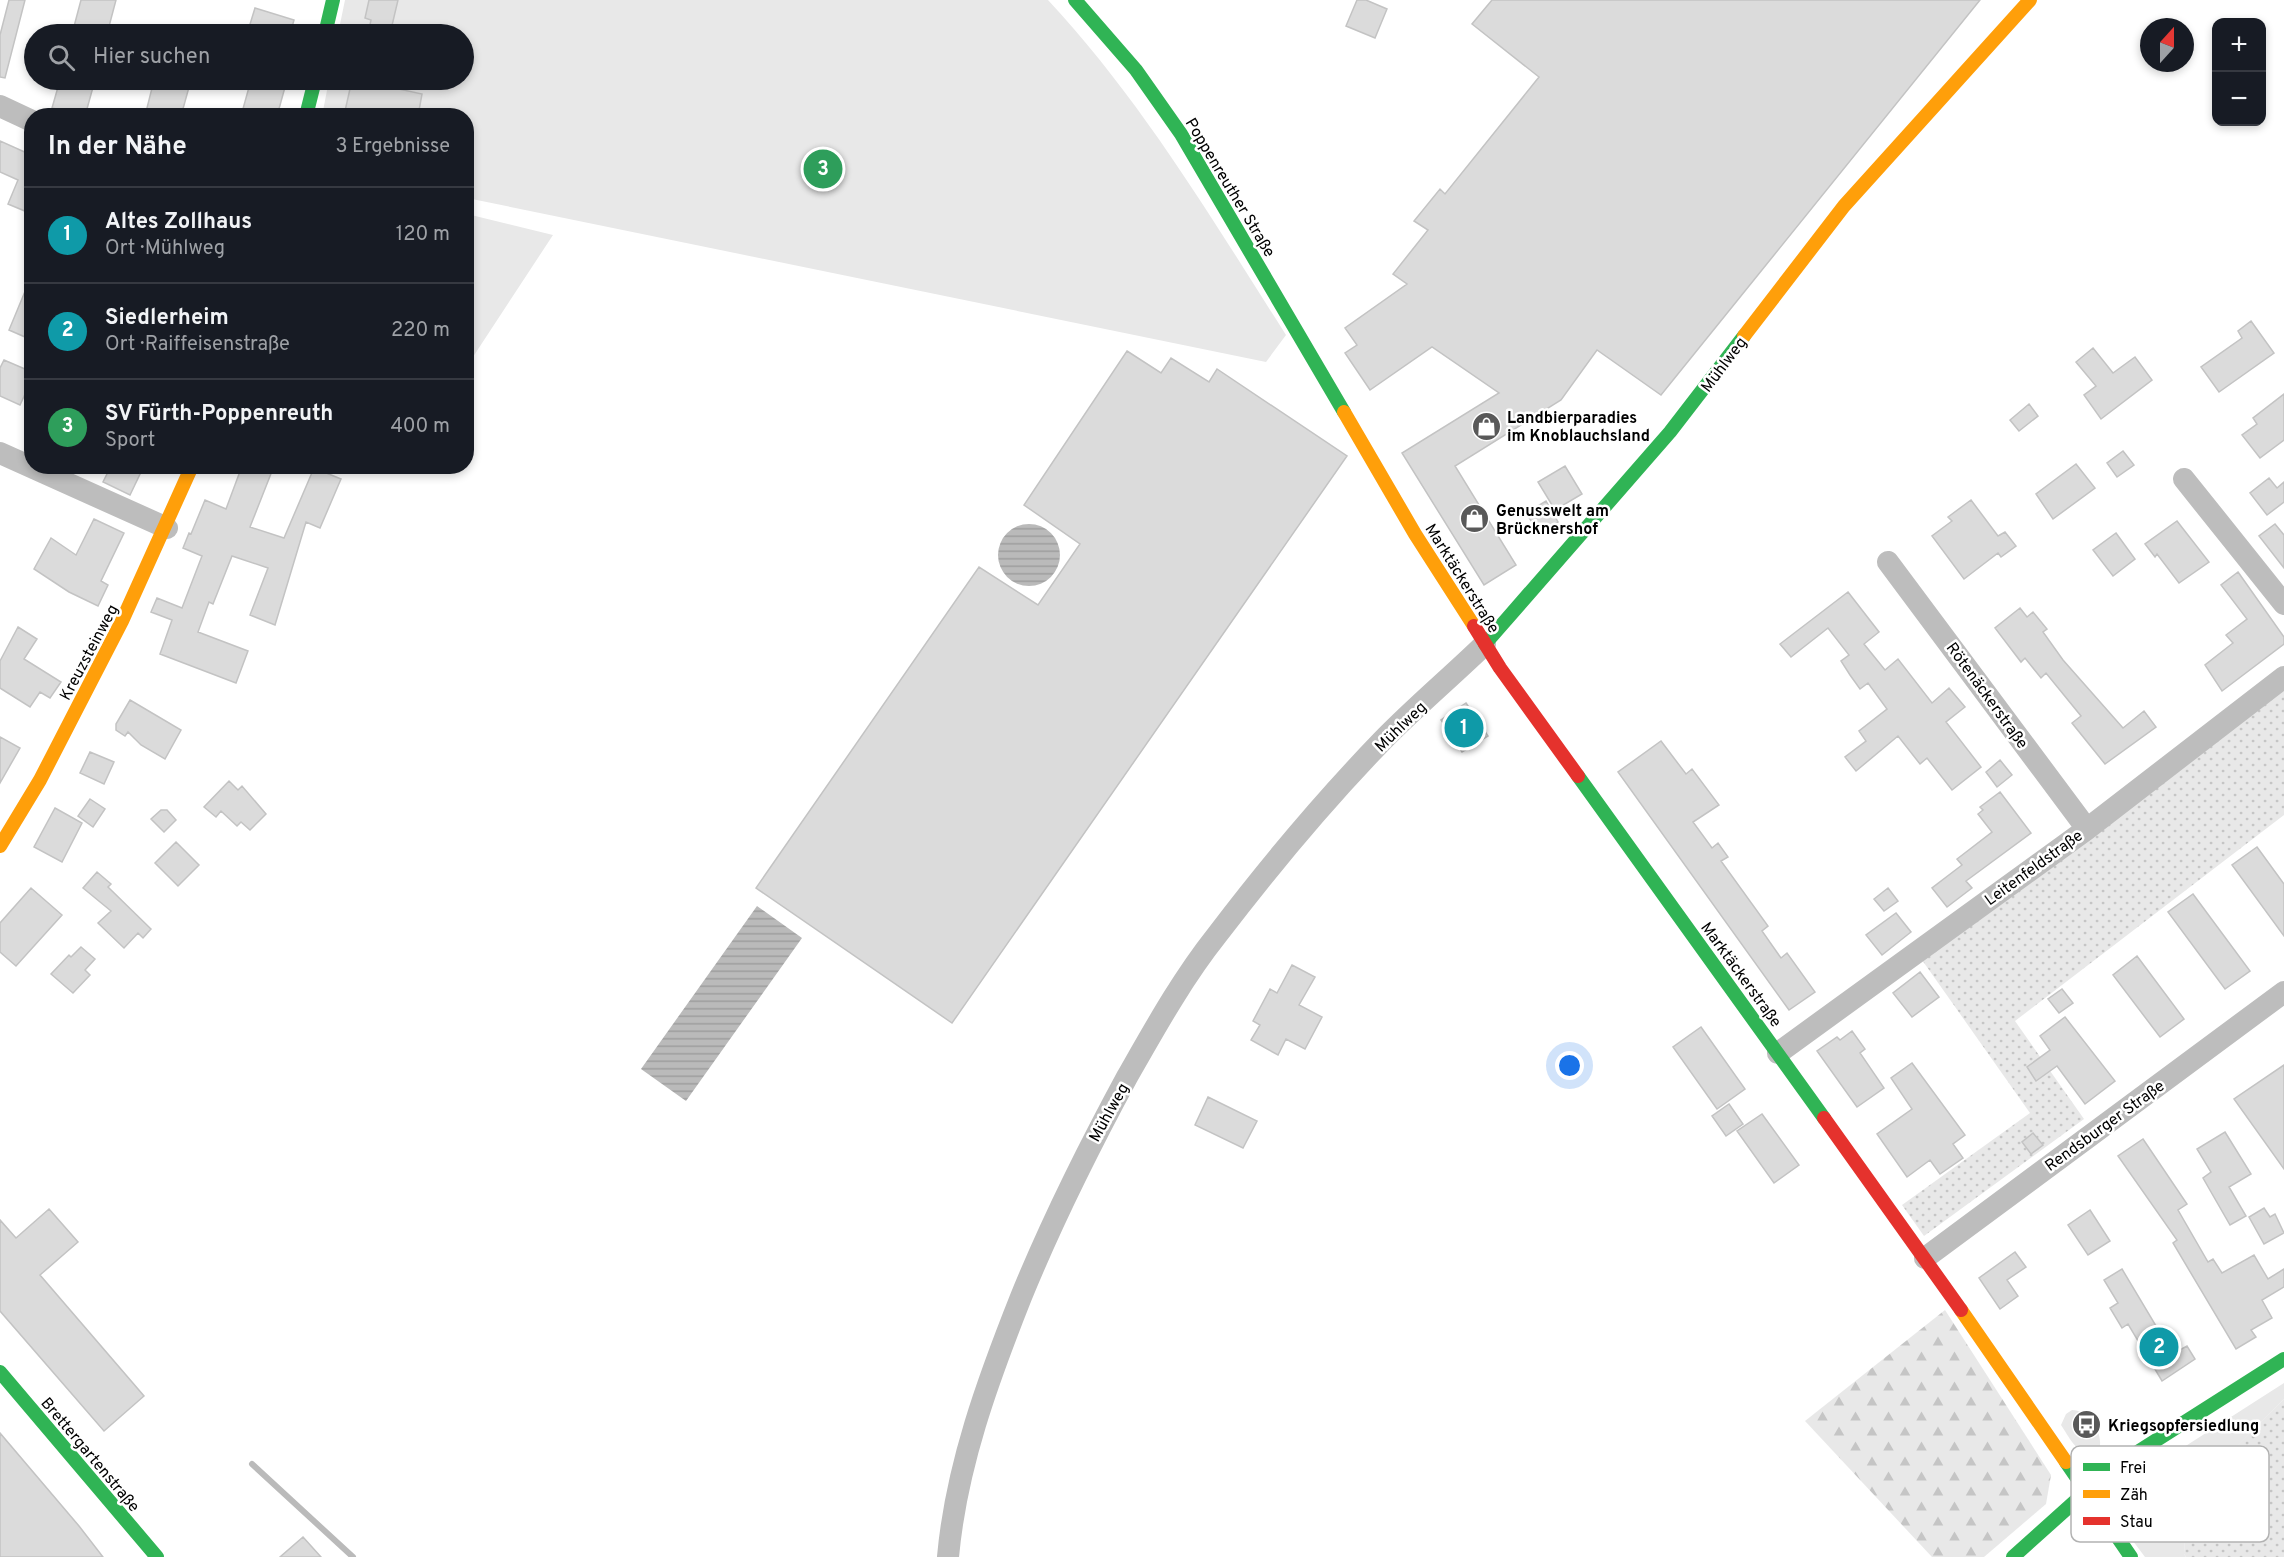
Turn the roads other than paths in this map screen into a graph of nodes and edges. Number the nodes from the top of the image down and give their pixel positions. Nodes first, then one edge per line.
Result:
1 (333, 0) edge
2 (1075, 0) edge
3 (2030, 0) edge
4 (327, 24) edge
5 (312, 90) edge
6 (0, 106) edge
7 (308, 108) edge
8 (24, 117) edge
9 (1339, 404) joint
10 (0, 453) edge
11 (24, 464) edge
12 (47, 474) edge
13 (189, 474) edge
14 (2184, 478) dead end
15 (167, 528) junction
16 (1888, 562) dead end
17 (2284, 604) edge
18 (1485, 644) junction
19 (2284, 677) edge
20 (2086, 829) junction
21 (0, 846) edge
22 (2284, 992) edge
23 (1778, 1053) junction
24 (1925, 1258) junction
25 (2284, 1359) edge
26 (0, 1372) edge
27 (2147, 1446) edge
28 (2071, 1471) edge
29 (2071, 1504) edge
30 (2121, 1542) edge
31 (157, 1557) edge
32 (948, 1557) edge
33 (2013, 1557) edge
34 (2131, 1557) edge

1 - 4 street
2 - 9 street, Poppenreuther Straße
3 - 18 street, Mühlweg
5 - 7 street
6 - 8 street
9 - 18 street, Marktäckerstraße
10 - 11 street
12 - 15 street
13 - 15 street, Kreuzsteinweg
14 - 17 street
15 - 21 street, Kreuzsteinweg
16 - 20 street, Rötenäckerstraße
18 - 23 street, Marktäckerstraße
18 - 32 street, Mühlweg
19 - 20 street, Leitenfeldstraße
20 - 23 street, Leitenfeldstraße
22 - 24 street, Rendsburger Straße
23 - 24 street, Marktäckerstraße
24 - 28 street, Marktäckerstraße
25 - 27 street
26 - 31 street, Brettergartenstraße
29 - 33 street
30 - 34 street, Marktäckerstraße

